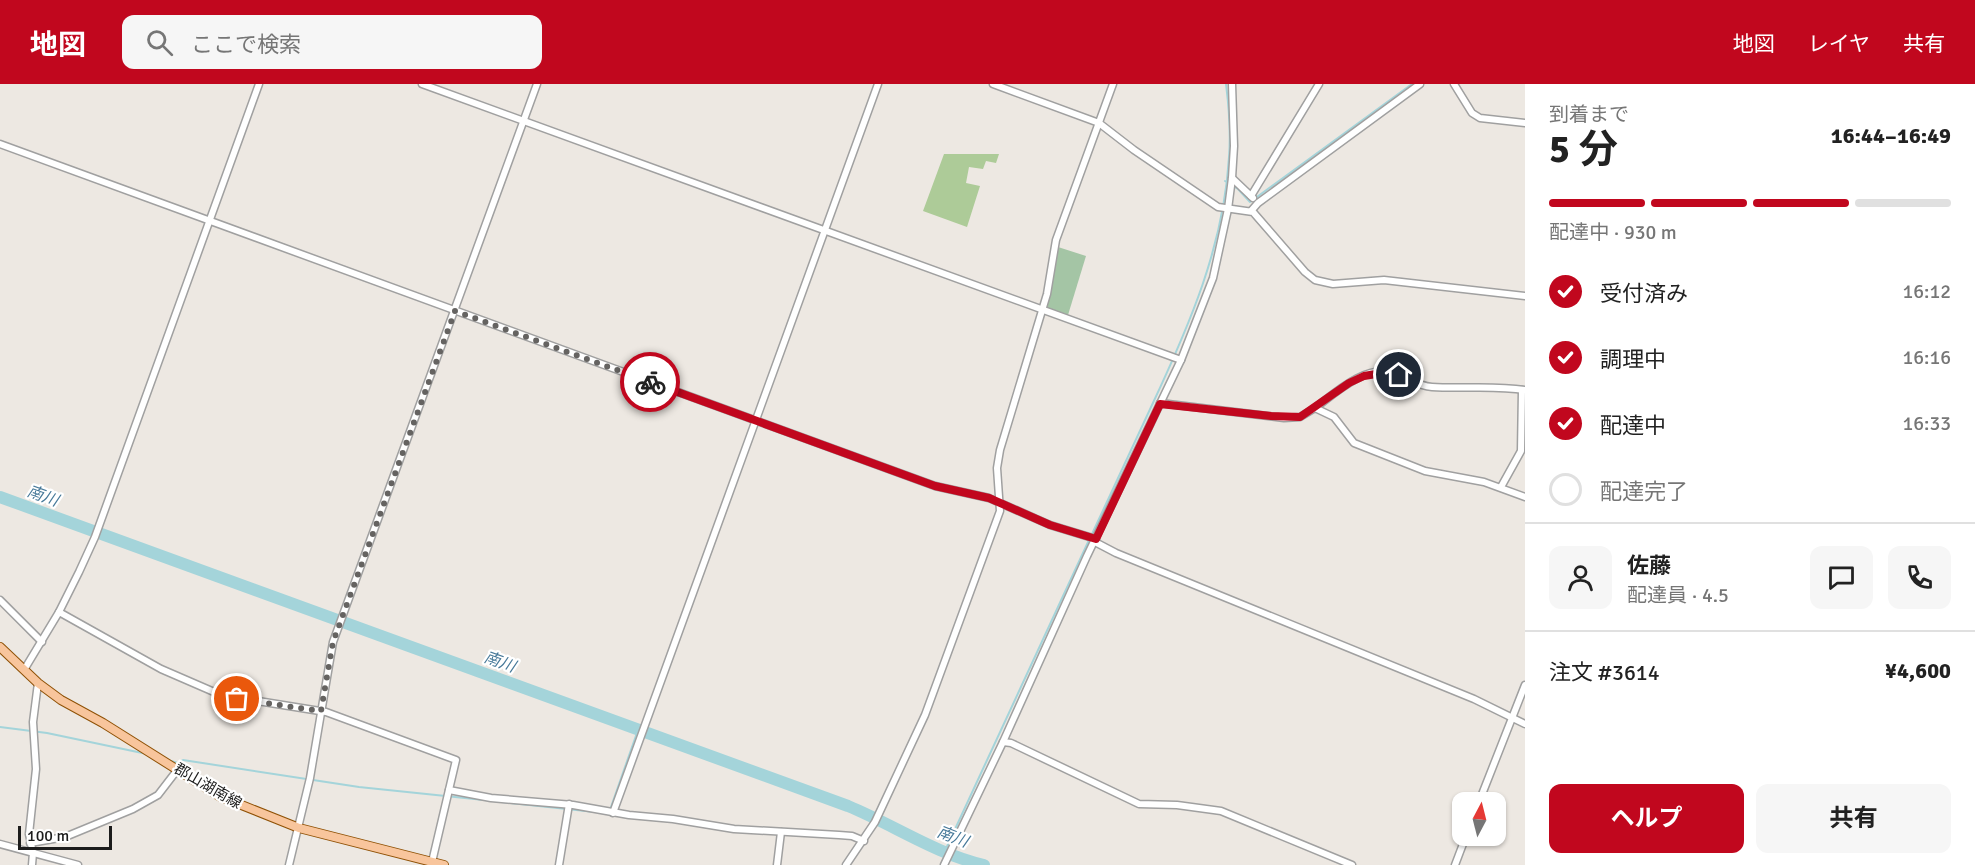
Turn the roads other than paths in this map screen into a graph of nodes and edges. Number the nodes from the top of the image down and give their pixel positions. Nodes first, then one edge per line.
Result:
1 (259, 84) edge
2 (422, 84) edge
3 (537, 84) edge
4 (878, 84) edge
5 (993, 84) edge
6 (1113, 84) edge
7 (1232, 84) edge
8 (1319, 84) edge
9 (1420, 84) edge
10 (1454, 84) edge
11 (524, 121) junction
12 (1099, 123) junction
13 (1525, 123) edge
14 (0, 144) edge
15 (1232, 178) junction
16 (1251, 196) junction
17 (1258, 203) junction
18 (1224, 208) junction
19 (1251, 211) junction
20 (208, 221) junction
21 (825, 230) junction
22 (1525, 296) edge
23 (1043, 309) junction
24 (455, 311) junction
25 (1177, 358) junction
26 (1523, 390) edge
27 (1160, 404) junction
28 (1315, 408) junction
29 (756, 420) junction
30 (1501, 487) junction
31 (1525, 497) edge
32 (1000, 503) junction
33 (1095, 541) junction
34 (0, 600) edge
35 (59, 612) junction
36 (42, 642) junction
37 (0, 647) edge
38 (24, 670) junction
39 (38, 683) junction
40 (1525, 685) edge
41 (321, 711) junction
42 (1512, 717) junction
43 (1525, 724) edge
44 (1003, 742) junction
45 (178, 769) junction
46 (450, 790) junction
47 (1483, 792) edge
48 (569, 804) junction
49 (613, 813) junction
50 (299, 828) junction
51 (781, 832) junction
52 (864, 841) junction
53 (30, 843) junction
54 (0, 844) edge
55 (1462, 846) edge
56 (33, 853) junction
57 (432, 862) junction
58 (32, 865) edge
59 (78, 865) edge
60 (289, 865) edge
61 (444, 865) edge
62 (559, 865) edge
63 (777, 865) edge
64 (846, 865) edge
65 (944, 865) edge
66 (1352, 865) edge
67 (1455, 865) edge

1 - 20 street
2 - 11 street
3 - 11 street
4 - 21 street
5 - 12 street
6 - 12 street
7 - 15 street
8 - 16 street
9 - 17 street
10 - 13 street
11 - 21 street
11 - 24 street
12 - 18 street
12 - 23 street
14 - 20 street
15 - 16 street
15 - 18 street
16 - 17 street
17 - 19 street
18 - 19 street
18 - 25 street
19 - 22 street
20 - 24 street
20 - 35 street
21 - 23 street
21 - 29 street
23 - 25 street
23 - 32 street
24 - 29 street
24 - 41 street
25 - 27 street
26 - 28 street
26 - 30 street
27 - 28 street
27 - 33 street
28 - 30 street
29 - 32 street
29 - 49 street
30 - 31 street
32 - 33 street
32 - 52 street
33 - 42 street
33 - 44 street
34 - 36 street
35 - 36 street
35 - 41 street
36 - 38 street
37 - 38 main road, 郡山湖南線
38 - 39 main road, 郡山湖南線
39 - 45 main road, 郡山湖南線
39 - 53 street
40 - 42 street
41 - 46 street
41 - 50 street
42 - 43 street
42 - 47 street
44 - 65 street
44 - 66 street
45 - 50 main road, 郡山湖南線
45 - 53 street
46 - 48 street
46 - 57 street
48 - 49 street
48 - 62 street
49 - 51 street
50 - 57 main road, 郡山湖南線
50 - 60 street
51 - 52 street
51 - 63 street
52 - 64 street
53 - 56 street
54 - 56 street
55 - 67 street
56 - 58 street
56 - 59 street
57 - 61 main road, 郡山湖南線

